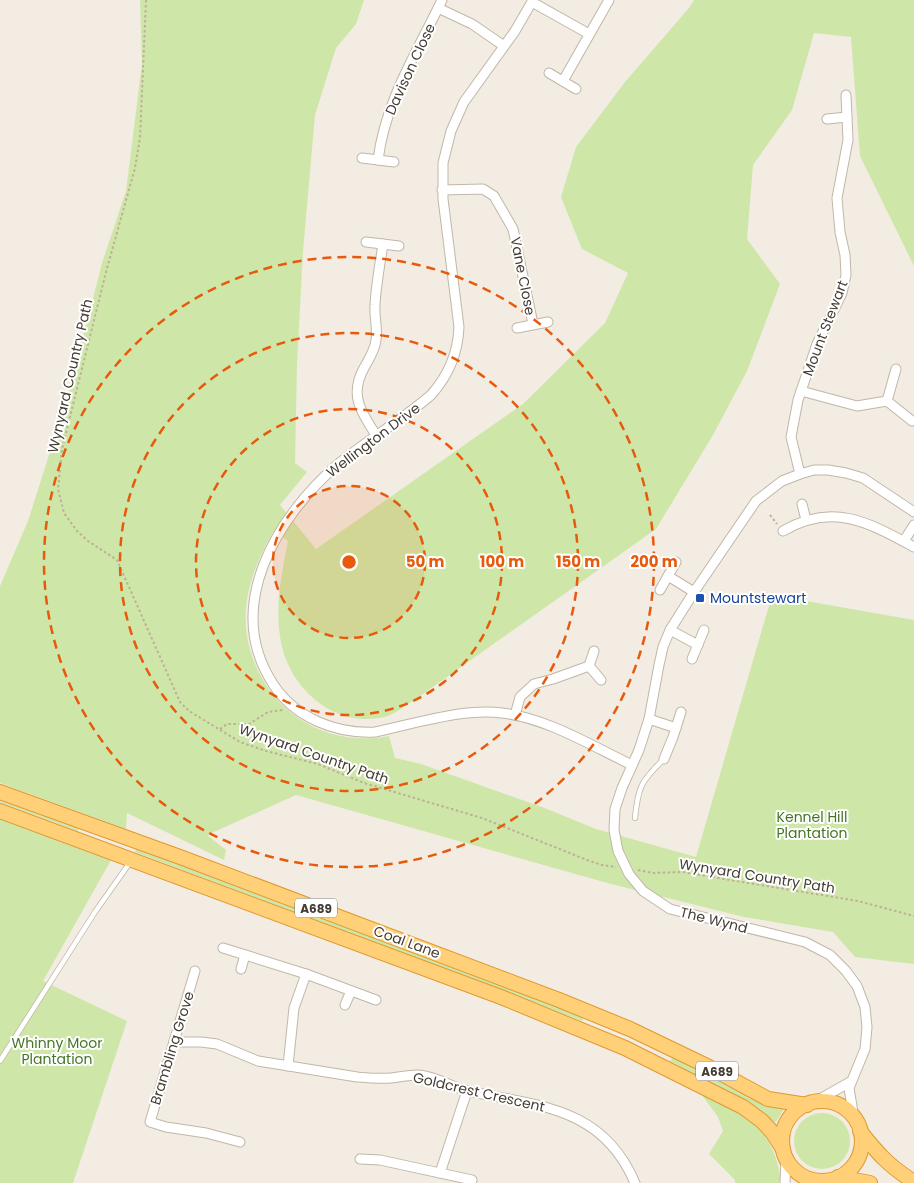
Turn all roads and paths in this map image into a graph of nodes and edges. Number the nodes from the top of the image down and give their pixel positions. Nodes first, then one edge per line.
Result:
1 (146, 0) edge
2 (609, 0) edge
3 (533, 1) edge
4 (440, 4) edge
5 (589, 34) junction
6 (504, 46) junction
7 (549, 73) dead end
8 (563, 81) junction
9 (576, 89) dead end
10 (846, 95) dead end
11 (847, 117) junction
12 (827, 119) dead end
13 (362, 158) dead end
14 (378, 160) junction
15 (394, 162) dead end
16 (442, 190) junction
17 (366, 242) dead end
18 (383, 244) junction
19 (399, 246) dead end
20 (548, 322) dead end
21 (533, 324) junction
22 (517, 328) dead end
23 (896, 369) dead end
24 (801, 391) junction
25 (887, 401) junction
26 (912, 421) dead end
27 (376, 435) junction
28 (800, 474) junction
29 (802, 504) dead end
30 (914, 512) edge
31 (806, 520) junction
32 (914, 525) edge
33 (783, 531) dead end
34 (904, 541) junction
35 (914, 547) edge
36 (676, 562) dead end
37 (668, 576) junction
38 (660, 590) dead end
39 (694, 592) junction
40 (670, 630) junction
41 (704, 630) dead end
42 (698, 645) junction
43 (594, 651) dead end
44 (692, 659) dead end
45 (589, 666) junction
46 (601, 680) dead end
47 (293, 707) junction
48 (681, 712) dead end
49 (515, 715) junction
50 (649, 719) junction
51 (676, 728) junction
52 (220, 729) junction
53 (664, 759) joint
54 (632, 765) junction
55 (0, 792) edge
56 (0, 810) edge
57 (635, 818) dead end
58 (132, 860) junction
59 (626, 868) junction
60 (914, 916) edge
61 (223, 948) dead end
62 (245, 955) junction
63 (240, 969) dead end
64 (195, 971) dead end
65 (306, 974) junction
66 (351, 991) junction
67 (376, 1000) dead end
68 (345, 1005) dead end
69 (174, 1042) junction
70 (0, 1061) edge
71 (288, 1066) junction
72 (850, 1082) junction
73 (467, 1091) junction
74 (810, 1104) junction
75 (857, 1125) junction
76 (240, 1142) dead end
77 (784, 1154) junction
78 (360, 1159) dead end
79 (440, 1173) junction
80 (472, 1180) dead end
81 (832, 1180) edge
82 (914, 1182) edge
83 (635, 1183) edge
84 (786, 1183) edge
85 (870, 1183) edge

1 - 52 path, Wynyard Country Path
2 - 5 street
3 - 5 street
3 - 6 street, Wellington Drive
4 - 6 street, Davison Close
4 - 14 street, Davison Close
5 - 8 street
6 - 16 street, Wellington Drive
7 - 8 street
8 - 9 street
10 - 11 street, Mount Stewart
11 - 12 street
11 - 24 street, Mount Stewart
13 - 14 street
14 - 15 street
16 - 21 street, Vane Close
16 - 27 street, Wellington Drive
17 - 18 street
18 - 19 street
18 - 27 street
20 - 21 street, Vane Close
21 - 22 street, Vane Close
23 - 25 street
24 - 25 street, Mount Stewart
24 - 28 street, Mount Stewart
25 - 26 street
27 - 47 street, Wellington Drive
28 - 30 street, The Wynd
28 - 39 street, The Wynd
29 - 31 street
31 - 33 street
31 - 34 street
32 - 34 street
34 - 35 street
36 - 37 street
37 - 38 street
37 - 39 street
39 - 40 street, The Wynd
40 - 42 street
40 - 50 street, The Wynd
41 - 42 street
42 - 44 street
43 - 45 street
45 - 46 street
45 - 49 street
47 - 49 street, Wellington Drive
47 - 52 path
48 - 51 street
49 - 54 street, Wellington Drive
50 - 51 street
50 - 54 street, The Wynd
51 - 53 street
52 - 59 path, Wynyard Country Path
53 - 57 lane
54 - 59 street, The Wynd
55 - 74 highway, Coal Lane / A689
56 - 58 highway, Coal Lane / A689
58 - 70 lane
58 - 77 highway, Coal Lane / A689
59 - 60 path, Wynyard Country Path
59 - 72 street, The Wynd
61 - 62 street
62 - 63 street
62 - 65 street
64 - 69 street, Brambling Grove
65 - 66 street
65 - 71 street
66 - 67 street
66 - 68 street
69 - 71 street, Goldcrest Crescent
69 - 76 street, Brambling Grove
71 - 73 street, Goldcrest Crescent
72 - 74 street
72 - 75 street
73 - 79 street
73 - 83 street, Goldcrest Crescent
74 - 75 highway
74 - 77 highway
75 - 81 highway
75 - 82 highway
77 - 81 highway
77 - 84 street
78 - 79 street
79 - 80 street
81 - 85 highway

